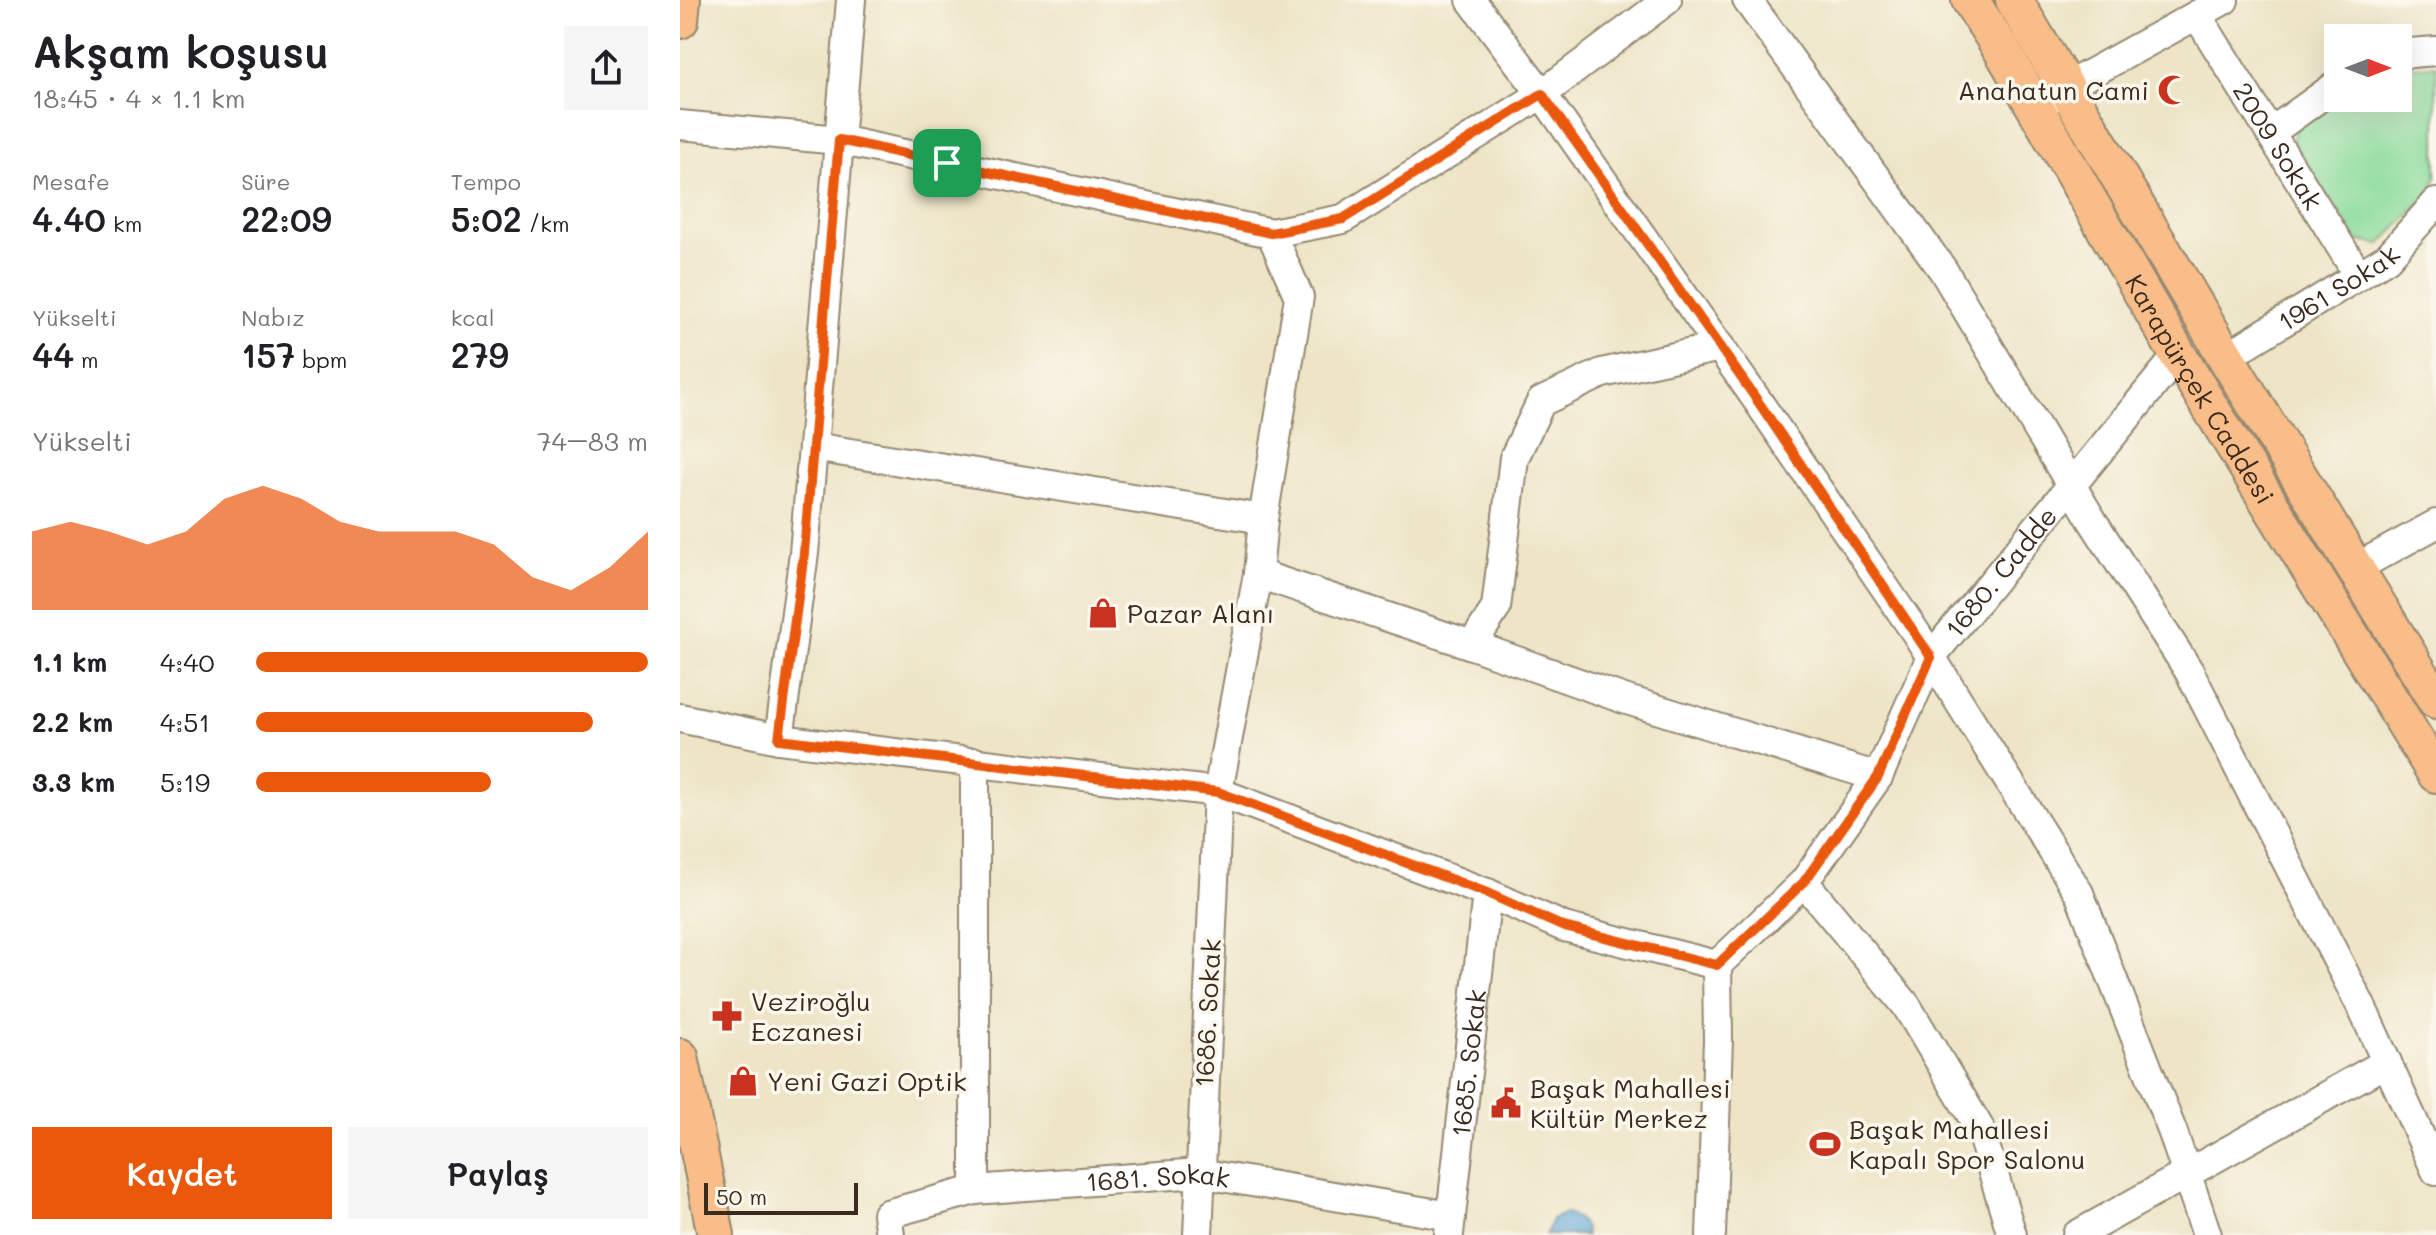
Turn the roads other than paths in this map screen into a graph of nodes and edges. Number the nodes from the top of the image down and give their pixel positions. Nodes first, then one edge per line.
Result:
1 (682, 0) edge
2 (851, 0) edge
3 (1471, 0) edge
4 (1667, 0) edge
5 (1747, 0) edge
6 (1970, 0) edge
7 (2014, 0) edge
8 (2224, 0) edge
9 (2197, 15) junction
10 (680, 20) edge
11 (2436, 51) edge
12 (2412, 53) edge
13 (1542, 94) junction
14 (2324, 94) edge
15 (2050, 99) junction
16 (680, 125) edge
17 (2270, 133) junction
18 (839, 140) junction
19 (2436, 203) edge
20 (1271, 233) junction
21 (2359, 276) junction
22 (1720, 347) junction
23 (2178, 355) junction
24 (2226, 357) junction
25 (813, 447) junction
26 (2072, 486) junction
27 (1263, 519) junction
28 (2436, 524) edge
29 (2354, 569) junction
30 (1258, 574) junction
31 (1472, 645) junction
32 (1931, 657) junction
33 (2436, 700) edge
34 (680, 718) edge
35 (779, 739) junction
36 (975, 762) junction
37 (2436, 774) edge
38 (1878, 777) junction
39 (1218, 792) junction
40 (1804, 882) junction
41 (1487, 893) junction
42 (1717, 965) junction
43 (680, 1057) edge
44 (2387, 1062) junction
45 (2436, 1171) edge
46 (1199, 1173) junction
47 (2186, 1174) junction
48 (975, 1190) junction
49 (1450, 1226) edge
50 (716, 1235) edge
51 (890, 1235) edge
52 (1198, 1235) edge
53 (1711, 1235) edge
54 (2012, 1235) edge
55 (2077, 1235) edge
56 (2207, 1235) edge

1 - 10 main road
2 - 18 street
3 - 13 street
4 - 13 street
5 - 26 street
6 - 15 main road, Karapürçek Caddesi
7 - 15 main road, Karapürçek Caddesi
8 - 9 street
9 - 15 street
9 - 17 street, 2009 Sokak
11 - 12 street
13 - 20 street
13 - 22 street
14 - 17 street
15 - 23 main road, Karapürçek Caddesi
15 - 24 main road, Karapürçek Caddesi
16 - 18 street
17 - 21 street, 2009 Sokak
18 - 20 street
18 - 25 street
19 - 21 street, 1961 Sokak
20 - 27 street, 1686. Sokak
21 - 24 street, 1961 Sokak
22 - 31 street
22 - 32 street
23 - 26 street, 1680. Cadde
23 - 37 main road, Karapürçek Caddesi
24 - 29 main road, Karapürçek Caddesi
25 - 27 street
25 - 35 street
26 - 32 street, 1680. Cadde
26 - 44 street
27 - 30 street, 1686. Sokak
28 - 29 street
29 - 33 main road, Karapürçek Caddesi
30 - 31 street
30 - 39 street, 1686. Sokak
31 - 38 street
32 - 38 street, 1680. Cadde
32 - 47 street
34 - 35 street
35 - 36 street
36 - 39 street
36 - 48 street
38 - 40 street, 1680. Cadde
39 - 41 street
39 - 46 street, 1686. Sokak
40 - 42 street, 1680. Cadde
40 - 54 street
41 - 42 street
41 - 49 street, 1685. Sokak
42 - 53 street
43 - 50 main road
44 - 45 street
44 - 47 street
46 - 48 street, 1681. Sokak
46 - 49 street, 1681. Sokak
46 - 52 street, 1686. Sokak
47 - 55 street
47 - 56 street
48 - 51 street, 1681. Sokak

